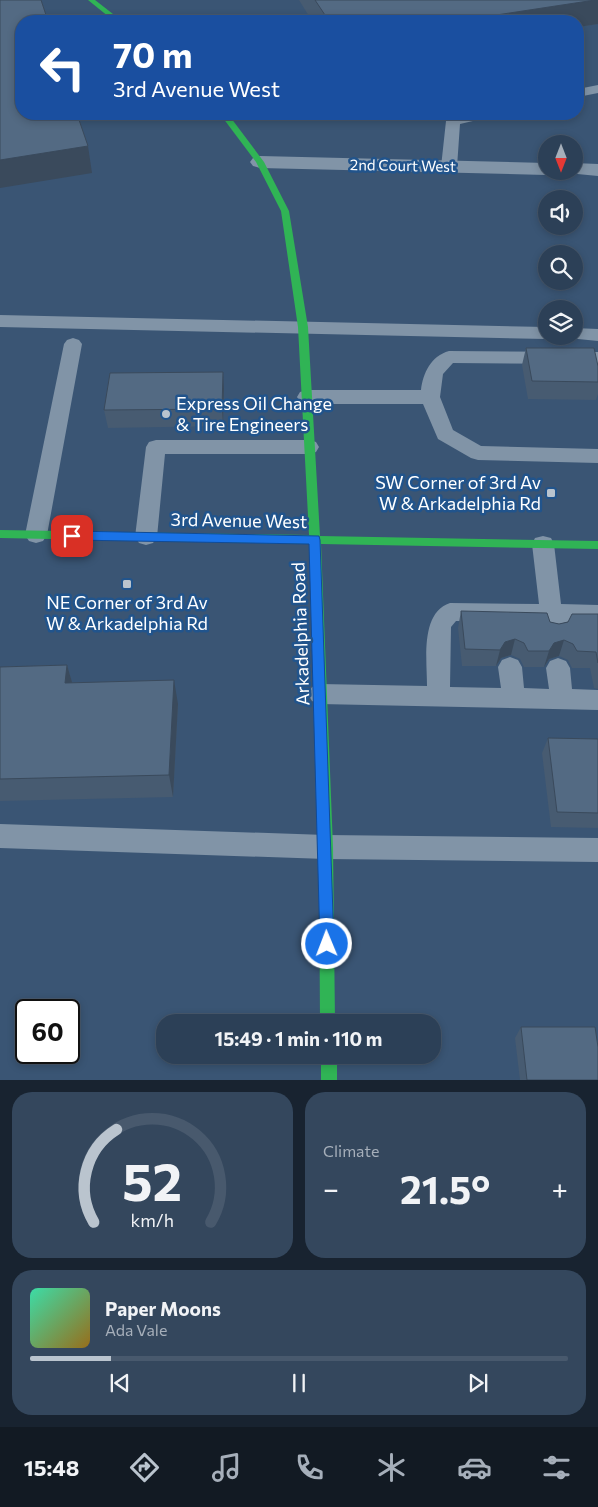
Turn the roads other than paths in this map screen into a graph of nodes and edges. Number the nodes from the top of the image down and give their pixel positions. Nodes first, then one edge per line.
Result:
1 (91, 0) edge
2 (110, 15) edge
3 (598, 89) edge
4 (584, 92) edge
5 (228, 120) edge
6 (458, 120) edge
7 (260, 162) junction
8 (449, 167) junction
9 (538, 169) edge
10 (583, 169) edge
11 (598, 170) edge
12 (0, 320) edge
13 (303, 327) junction
14 (538, 333) edge
15 (583, 334) edge
16 (598, 334) edge
17 (73, 344) dead end
18 (598, 358) edge
19 (430, 396) junction
20 (306, 397) junction
21 (309, 447) junction
22 (598, 456) edge
23 (0, 534) edge
24 (36, 535) junction
25 (146, 537) junction
26 (315, 540) junction
27 (543, 544) junction
28 (598, 545) edge
29 (598, 614) edge
30 (553, 621) junction
31 (510, 667) dead end
32 (558, 668) dead end
33 (320, 694) junction
34 (438, 696) junction
35 (514, 698) junction
36 (562, 699) junction
37 (596, 700) dead end
38 (0, 836) edge
39 (326, 847) junction
40 (598, 850) edge
41 (328, 1014) edge
42 (329, 1064) edge
43 (329, 1080) edge

1 - 2 main road
3 - 4 lane
5 - 7 main road, Arkadelphia Road
6 - 8 lane
7 - 8 street, 2nd Court West
7 - 13 main road, Arkadelphia Road
8 - 9 street, 2nd Court West
10 - 11 street
12 - 13 lane
13 - 14 lane
13 - 20 main road, Arkadelphia Road
15 - 16 lane
17 - 24 lane
18 - 19 lane
19 - 20 lane
19 - 22 lane
20 - 21 main road, Arkadelphia Road
21 - 25 lane
21 - 26 main road, Arkadelphia Road
23 - 24 main road, 3rd Avenue West
24 - 25 main road, 3rd Avenue West
25 - 26 main road, 3rd Avenue West
26 - 27 main road, 3rd Avenue West
26 - 33 main road, Arkadelphia Road
27 - 28 main road, 3rd Avenue West
27 - 30 lane
29 - 30 lane
30 - 34 lane
31 - 35 lane
32 - 36 lane
33 - 34 lane
33 - 39 main road, Arkadelphia Road
34 - 35 lane
35 - 36 lane
36 - 37 lane
38 - 39 lane
39 - 40 lane
39 - 41 main road, Arkadelphia Road
42 - 43 main road

